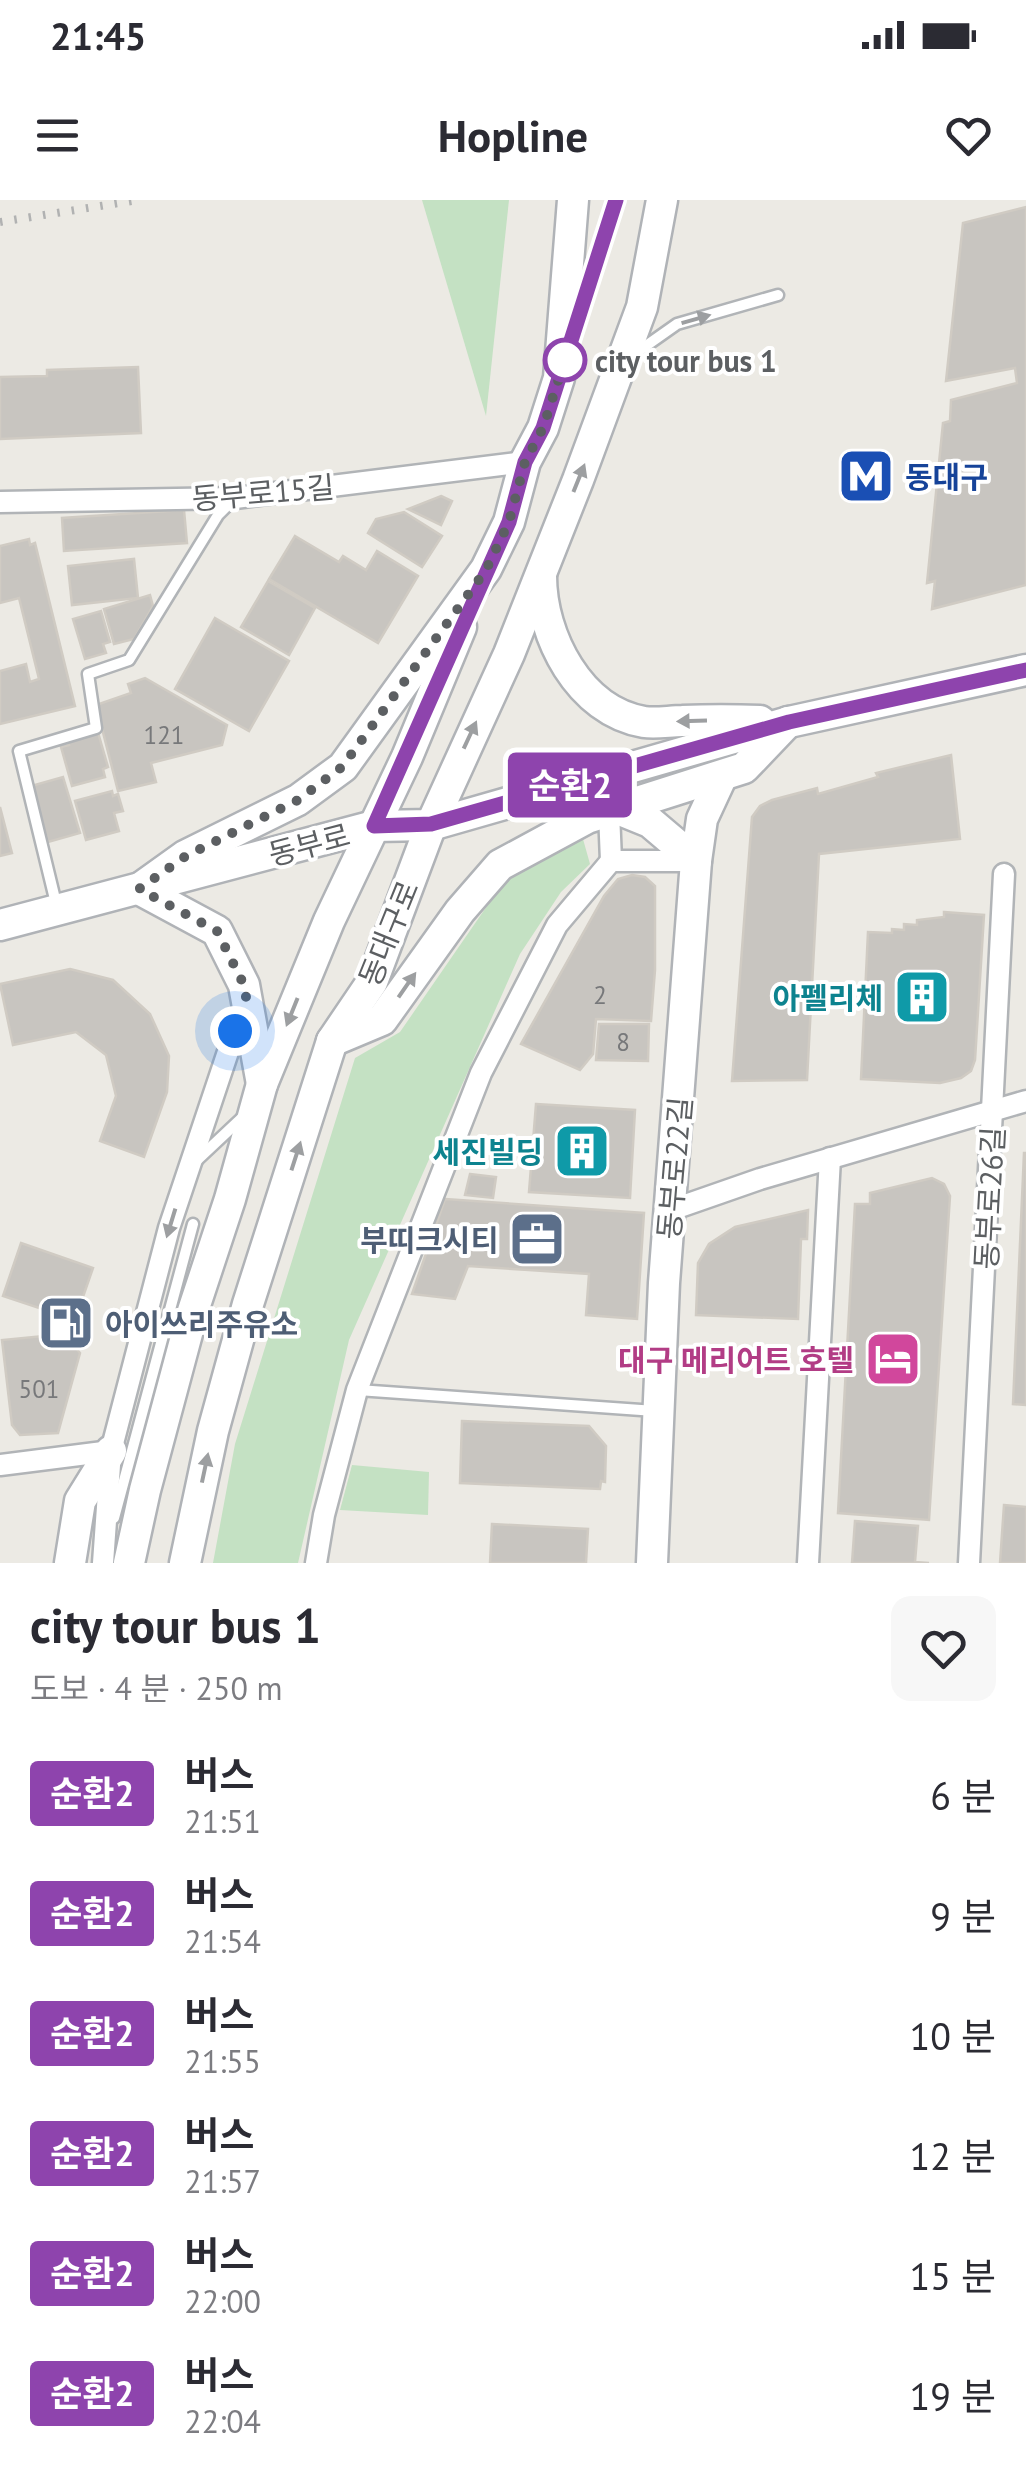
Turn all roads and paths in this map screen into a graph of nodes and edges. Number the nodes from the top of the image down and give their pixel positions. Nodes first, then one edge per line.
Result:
1 (574, 200) edge
2 (616, 200) edge
3 (662, 205) edge
4 (778, 295) dead end
5 (624, 362) junction
6 (559, 378) junction
7 (525, 462) junction
8 (234, 498) junction
9 (0, 502) edge
10 (541, 568) junction
11 (486, 570) junction
12 (1026, 670) edge
13 (789, 722) junction
14 (721, 778) junction
15 (613, 810) junction
16 (431, 824) junction
17 (374, 826) junction
18 (696, 860) junction
19 (611, 862) junction
20 (1004, 874) dead end
21 (139, 889) junction
22 (54, 895) dead end
23 (0, 926) edge
24 (246, 997) junction
25 (332, 1041) junction
26 (259, 1094) junction
27 (1026, 1101) edge
28 (994, 1110) junction
29 (830, 1158) junction
30 (190, 1167) junction
31 (671, 1210) junction
32 (193, 1224) dead end
33 (357, 1390) junction
34 (659, 1412) junction
35 (111, 1451) junction
36 (0, 1466) edge
37 (112, 1562) edge
38 (70, 1563) edge
39 (185, 1563) edge
40 (316, 1563) edge
41 (652, 1563) edge
42 (808, 1563) edge
43 (970, 1563) edge

1 - 6 main road
2 - 6 lane
3 - 5 main road, 동대구로
5 -> 4 lane
10 -> 5 main road, 동대구로
6 - 7 main road
7 - 8 street, 동부로15길
7 - 11 main road
8 - 9 street, 동부로15길
8 - 22 lane
13 -> 10 main road
16 -> 10 main road, 동대구로
11 - 17 main road
11 - 21 main road
12 - 13 main road, 동부로
13 - 14 main road
13 - 16 main road, 동부로
14 - 15 main road
14 - 18 main road, 동부로22길
15 - 18 main road
15 - 19 street
25 -> 15 main road
16 - 17 main road, 동부로
16 - 25 main road, 동대구로
17 - 21 main road, 동부로
17 -> 26 main road
18 - 19 street
18 - 31 main road, 동부로22길
19 - 33 street
20 - 28 street
21 - 23 main road, 동부로
21 - 24 main road
24 - 26 main road
24 - 30 street
39 -> 25 main road, 동대구로
26 - 30 lane
26 - 37 main road
27 - 28 street
28 - 29 street, 동부로26길
28 - 43 street, 동부로26길
29 - 31 street, 동부로26길
29 - 42 street
30 -> 35 street
31 - 34 main road, 동부로22길
32 - 37 lane
33 - 34 lane
33 - 40 street
34 - 41 main road, 동부로22길
35 - 36 street
35 - 37 street
35 - 38 main road

